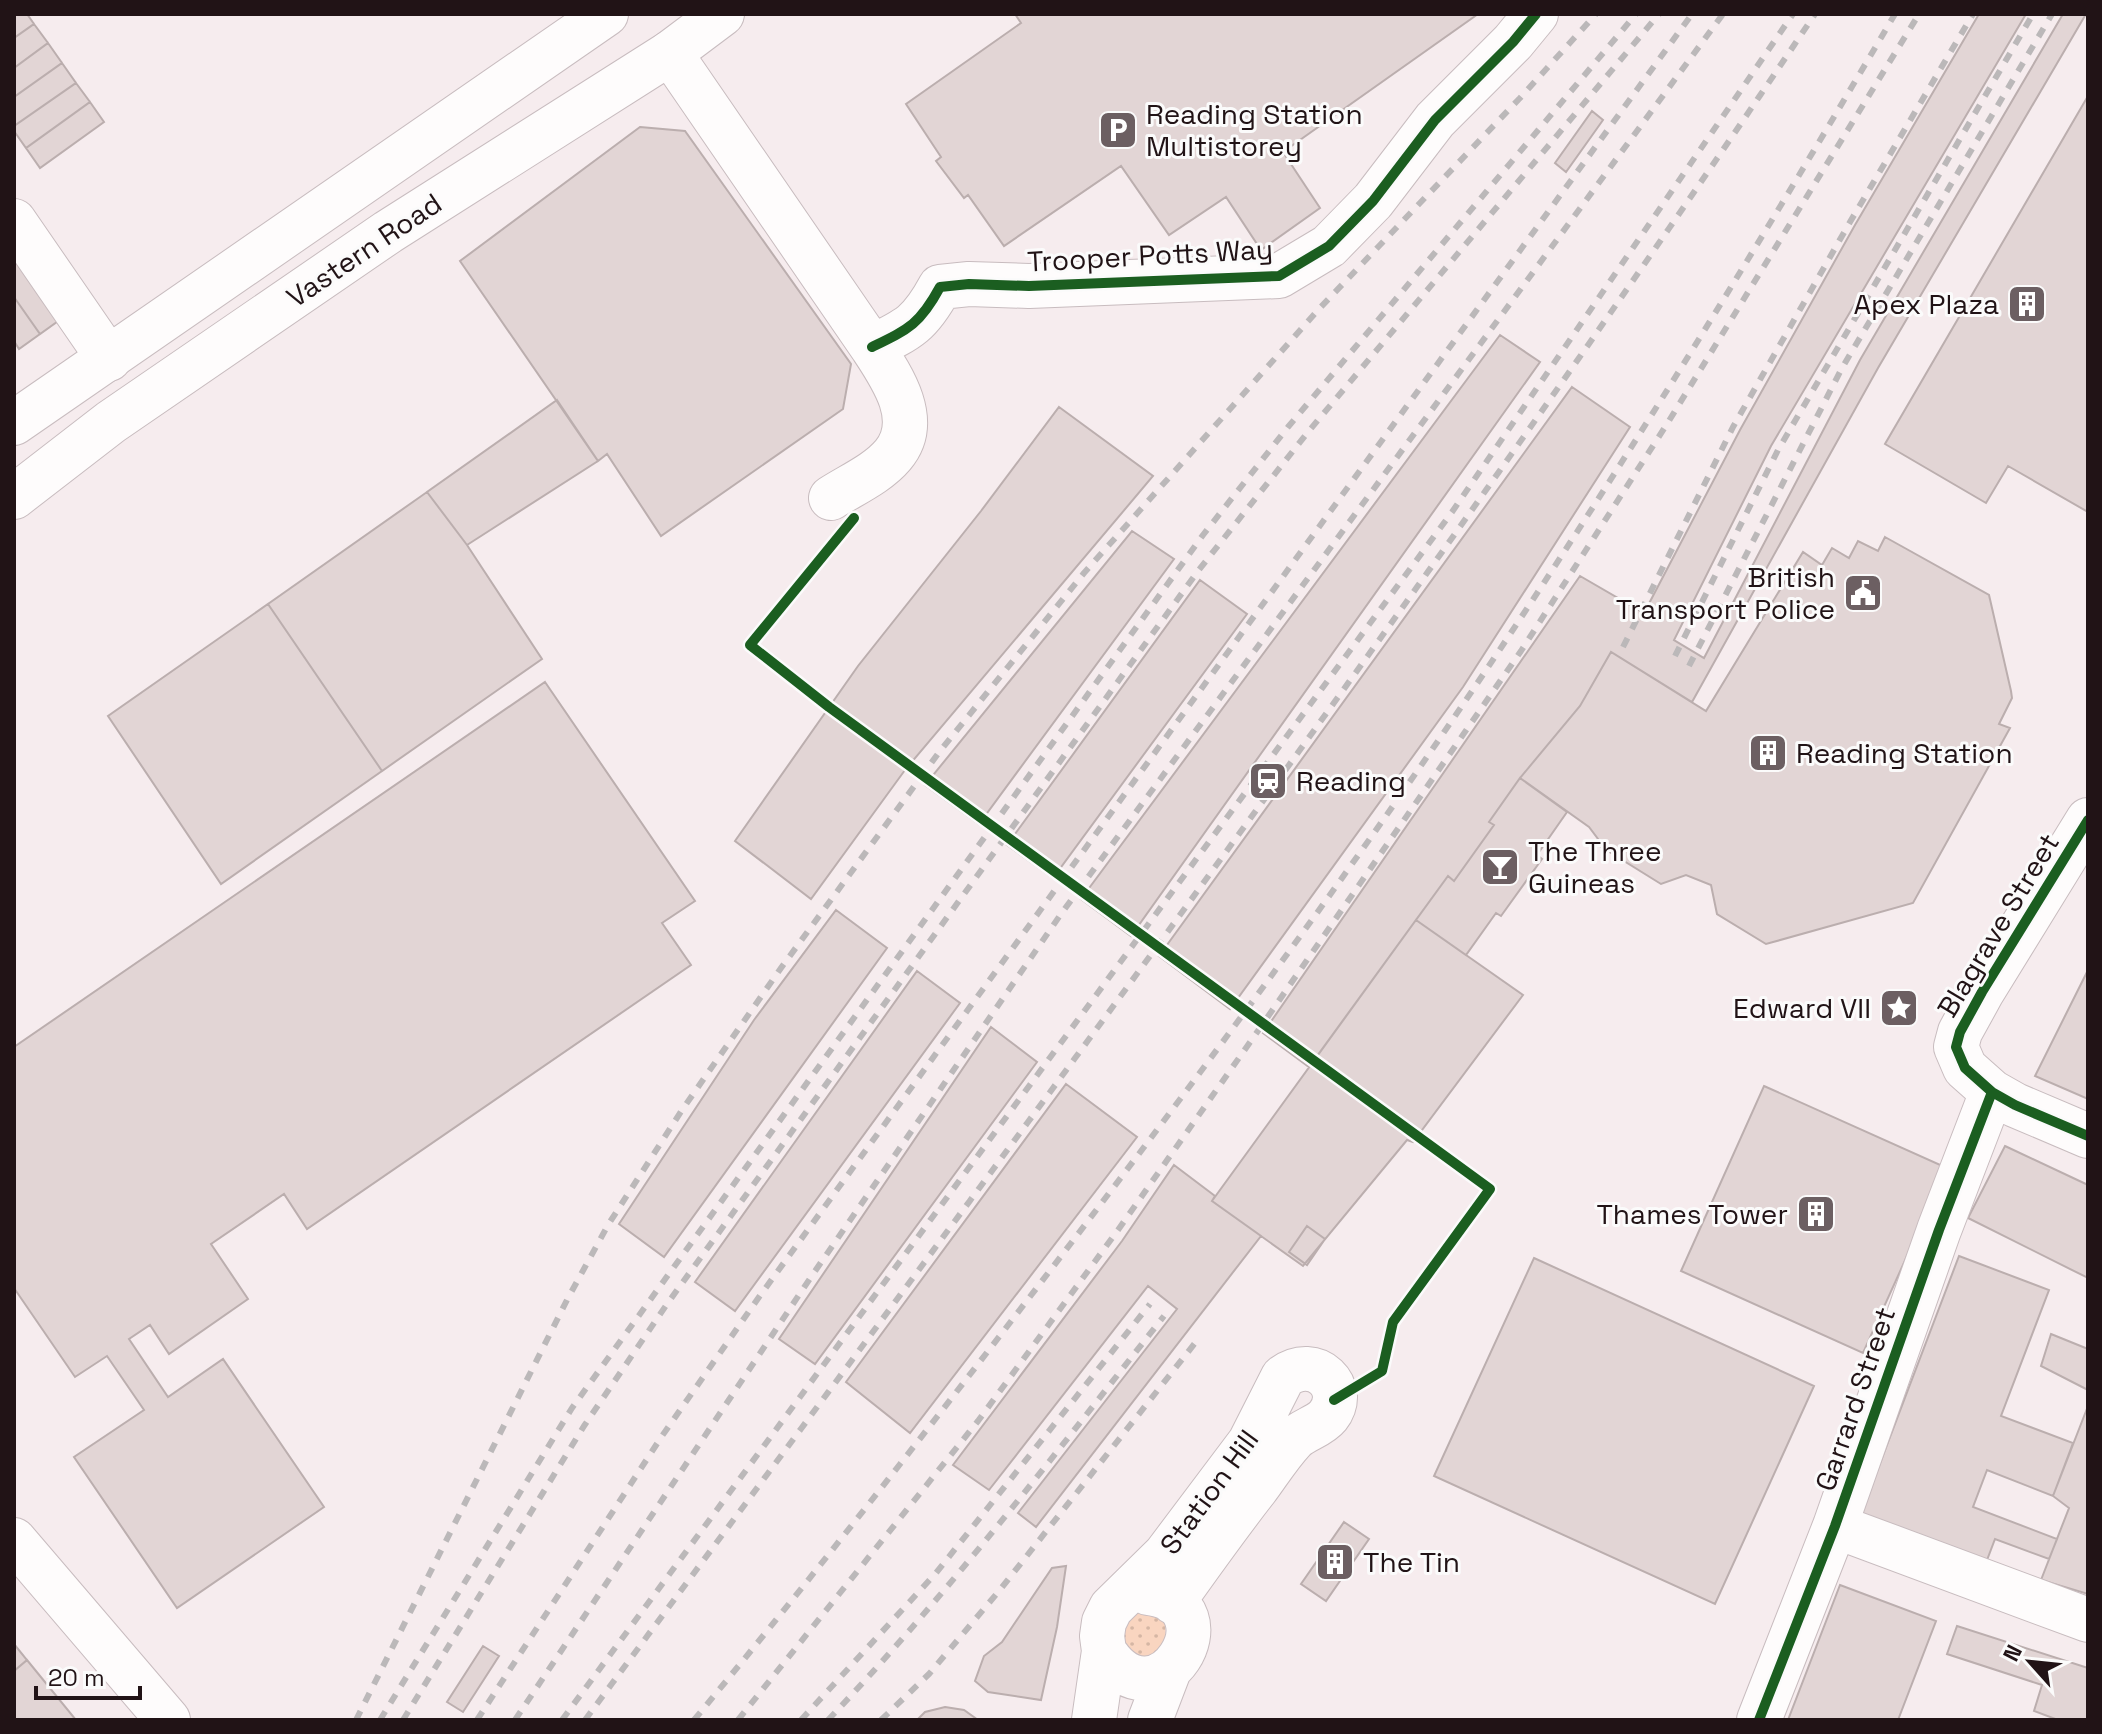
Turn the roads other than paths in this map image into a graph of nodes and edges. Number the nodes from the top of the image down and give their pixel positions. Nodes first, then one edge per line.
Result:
1 (606, 14) edge
2 (722, 14) edge
3 (1536, 14) edge
4 (670, 53) junction
5 (14, 221) edge
6 (872, 347) junction
7 (109, 359) junction
8 (14, 423) edge
9 (14, 497) edge
10 (831, 498) dead end
11 (2088, 820) edge
12 (1992, 1092) junction
13 (2088, 1136) edge
14 (1835, 1526) junction
15 (14, 1540) edge
16 (1123, 1598) junction
17 (1173, 1602) junction
18 (2088, 1620) edge
19 (1104, 1651) junction
20 (1168, 1673) junction
21 (168, 1720) edge
22 (1094, 1720) edge
23 (1150, 1720) edge
24 (1759, 1720) edge

1 - 7 street, Vastern Road
2 - 4 street, Vastern Road
3 - 6 street, Trooper Potts Way
4 - 6 street
4 - 9 street, Vastern Road
5 - 7 street
6 - 10 street
7 - 8 street, Vastern Road
11 - 12 street, Blagrave Street
12 - 13 street
12 - 14 street, Garrard Street
14 - 18 street
14 - 24 street, Garrard Street
15 - 21 street
16 - 17 street, Station Hill
16 - 17 street, Station Hill
16 - 19 street, Station Hill
17 - 20 street
19 - 20 street
19 - 22 street, Station Hill
20 - 23 street

